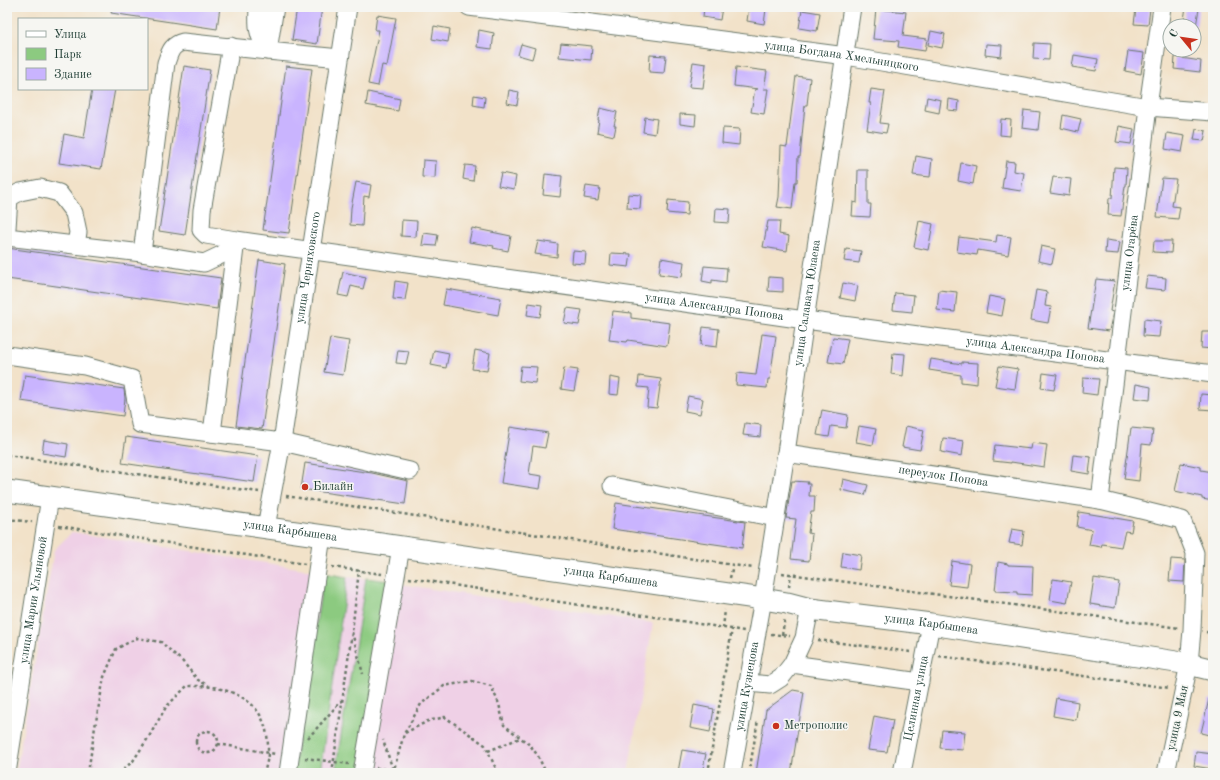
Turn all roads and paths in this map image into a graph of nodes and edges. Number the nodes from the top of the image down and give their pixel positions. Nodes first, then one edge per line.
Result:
1 (258, 7) edge
2 (274, 7) edge
3 (348, 7) edge
4 (468, 7) edge
5 (852, 7) edge
6 (1162, 7) edge
7 (232, 46) junction
8 (268, 51) junction
9 (846, 56) junction
10 (340, 58) junction
11 (1148, 107) junction
12 (1213, 112) edge
13 (8, 198) edge
14 (7, 228) edge
15 (7, 237) edge
16 (236, 240) junction
17 (76, 245) junction
18 (311, 250) junction
19 (142, 252) junction
20 (805, 320) junction
21 (7, 355) edge
22 (1117, 361) junction
23 (1213, 374) edge
24 (7, 414) edge
25 (7, 428) edge
26 (212, 433) junction
27 (282, 442) junction
28 (786, 454) junction
29 (7, 455) edge
30 (410, 471) dead end
31 (612, 486) dead end
32 (7, 491) edge
33 (272, 493) junction
34 (50, 498) junction
35 (1100, 500) junction
36 (776, 518) junction
37 (7, 519) edge
38 (46, 524) junction
39 (266, 527) junction
40 (322, 536) junction
41 (400, 546) junction
42 (317, 566) junction
43 (359, 570) junction
44 (767, 571) junction
45 (395, 576) junction
46 (763, 599) junction
47 (810, 608) junction
48 (931, 624) junction
49 (732, 629) junction
50 (1192, 630) junction
51 (757, 633) junction
52 (1213, 633) edge
53 (804, 638) junction
54 (925, 654) junction
55 (792, 664) junction
56 (1189, 664) junction
57 (1213, 670) edge
58 (920, 682) junction
59 (748, 683) junction
60 (211, 687) junction
61 (1184, 690) junction
62 (342, 700) junction
63 (12, 716) edge
64 (212, 732) joint
65 (404, 734) junction
66 (520, 738) junction
67 (488, 751) junction
68 (289, 765) edge
69 (7, 773) edge
70 (88, 773) edge
71 (119, 773) edge
72 (264, 773) edge
73 (332, 773) edge
74 (362, 773) edge
75 (393, 773) edge
76 (498, 773) edge
77 (546, 773) edge
78 (708, 773) edge
79 (732, 773) edge
80 (902, 773) edge
81 (1166, 773) edge

1 - 8 street
2 - 8 street
3 - 10 street, улица Черняховского
4 - 9 street, улица Богдана Хмельницкого
5 - 9 street, улица Салавата Юлаева
6 - 11 street, улица Огарёва
7 - 8 street
7 - 16 street, улица Александра Попова
7 - 19 street
8 - 10 street
9 - 11 street, улица Богдана Хмельницкого
9 - 20 street, улица Салавата Юлаева
10 - 18 street, улица Черняховского
11 - 12 street, улица Богдана Хмельницкого
11 - 22 street, улица Огарёва
13 - 14 street
13 - 17 street
15 - 17 street
16 - 18 street, улица Александра Попова
16 - 19 street
16 - 26 street
17 - 19 street
18 - 20 street, улица Александра Попова
18 - 27 street, улица Черняховского
20 - 22 street, улица Александра Попова
20 - 28 street, улица Салавата Юлаева
21 - 26 street
22 - 23 street, улица Александра Попова
22 - 35 street, улица Огарёва
24 - 25 path
26 - 27 street
27 - 30 street
27 - 33 street, улица Черняховского
28 - 35 street, переулок Попова
28 - 36 street, улица Салавата Юлаева
29 - 33 path
31 - 36 street
32 - 34 main road, улица Карбышева
33 - 39 street, улица Черняховского
33 - 44 path
34 - 38 street, улица Марии Ульяновой
34 - 39 main road, улица Карбышева
35 - 50 street, переулок Попова
36 - 44 street, улица Салавата Юлаева
37 - 38 path
38 - 42 path
38 - 63 street, улица Марии Ульяновой
39 - 40 main road, улица Карбышева
40 - 41 main road, улица Карбышева
40 - 42 street
41 - 45 street
41 - 46 main road, улица Карбышева
42 - 43 path
42 - 68 street
43 - 45 path
43 - 62 path
44 - 46 street, улица Салавата Юлаева
44 - 50 path
45 - 49 path
45 - 74 street
46 - 47 main road, улица Карбышева
46 - 51 street, улица Кузнецова
47 - 48 main road, улица Карбышева
47 - 53 street
48 - 54 street, Целинная улица
48 - 56 main road, улица Карбышева
49 - 51 path
49 - 78 path
50 - 52 path
50 - 56 street, улица 9 Мая
51 - 53 path
51 - 59 street, улица Кузнецова
53 - 54 path
53 - 55 street
54 - 58 street, Целинная улица
54 - 61 path
55 - 58 street
55 - 59 street
56 - 57 main road, улица Карбышева
56 - 61 street, улица 9 Мая
58 - 80 street, Целинная улица
59 - 79 street, улица Кузнецова
60 - 70 path
60 - 71 path
60 - 72 path
61 - 81 street, улица 9 Мая
62 - 68 path
62 - 73 path
63 - 69 street, улица Марии Ульяновой
64 - 64 path
65 - 66 path
65 - 67 path
65 - 75 path
66 - 67 path
66 - 77 path
67 - 76 path

